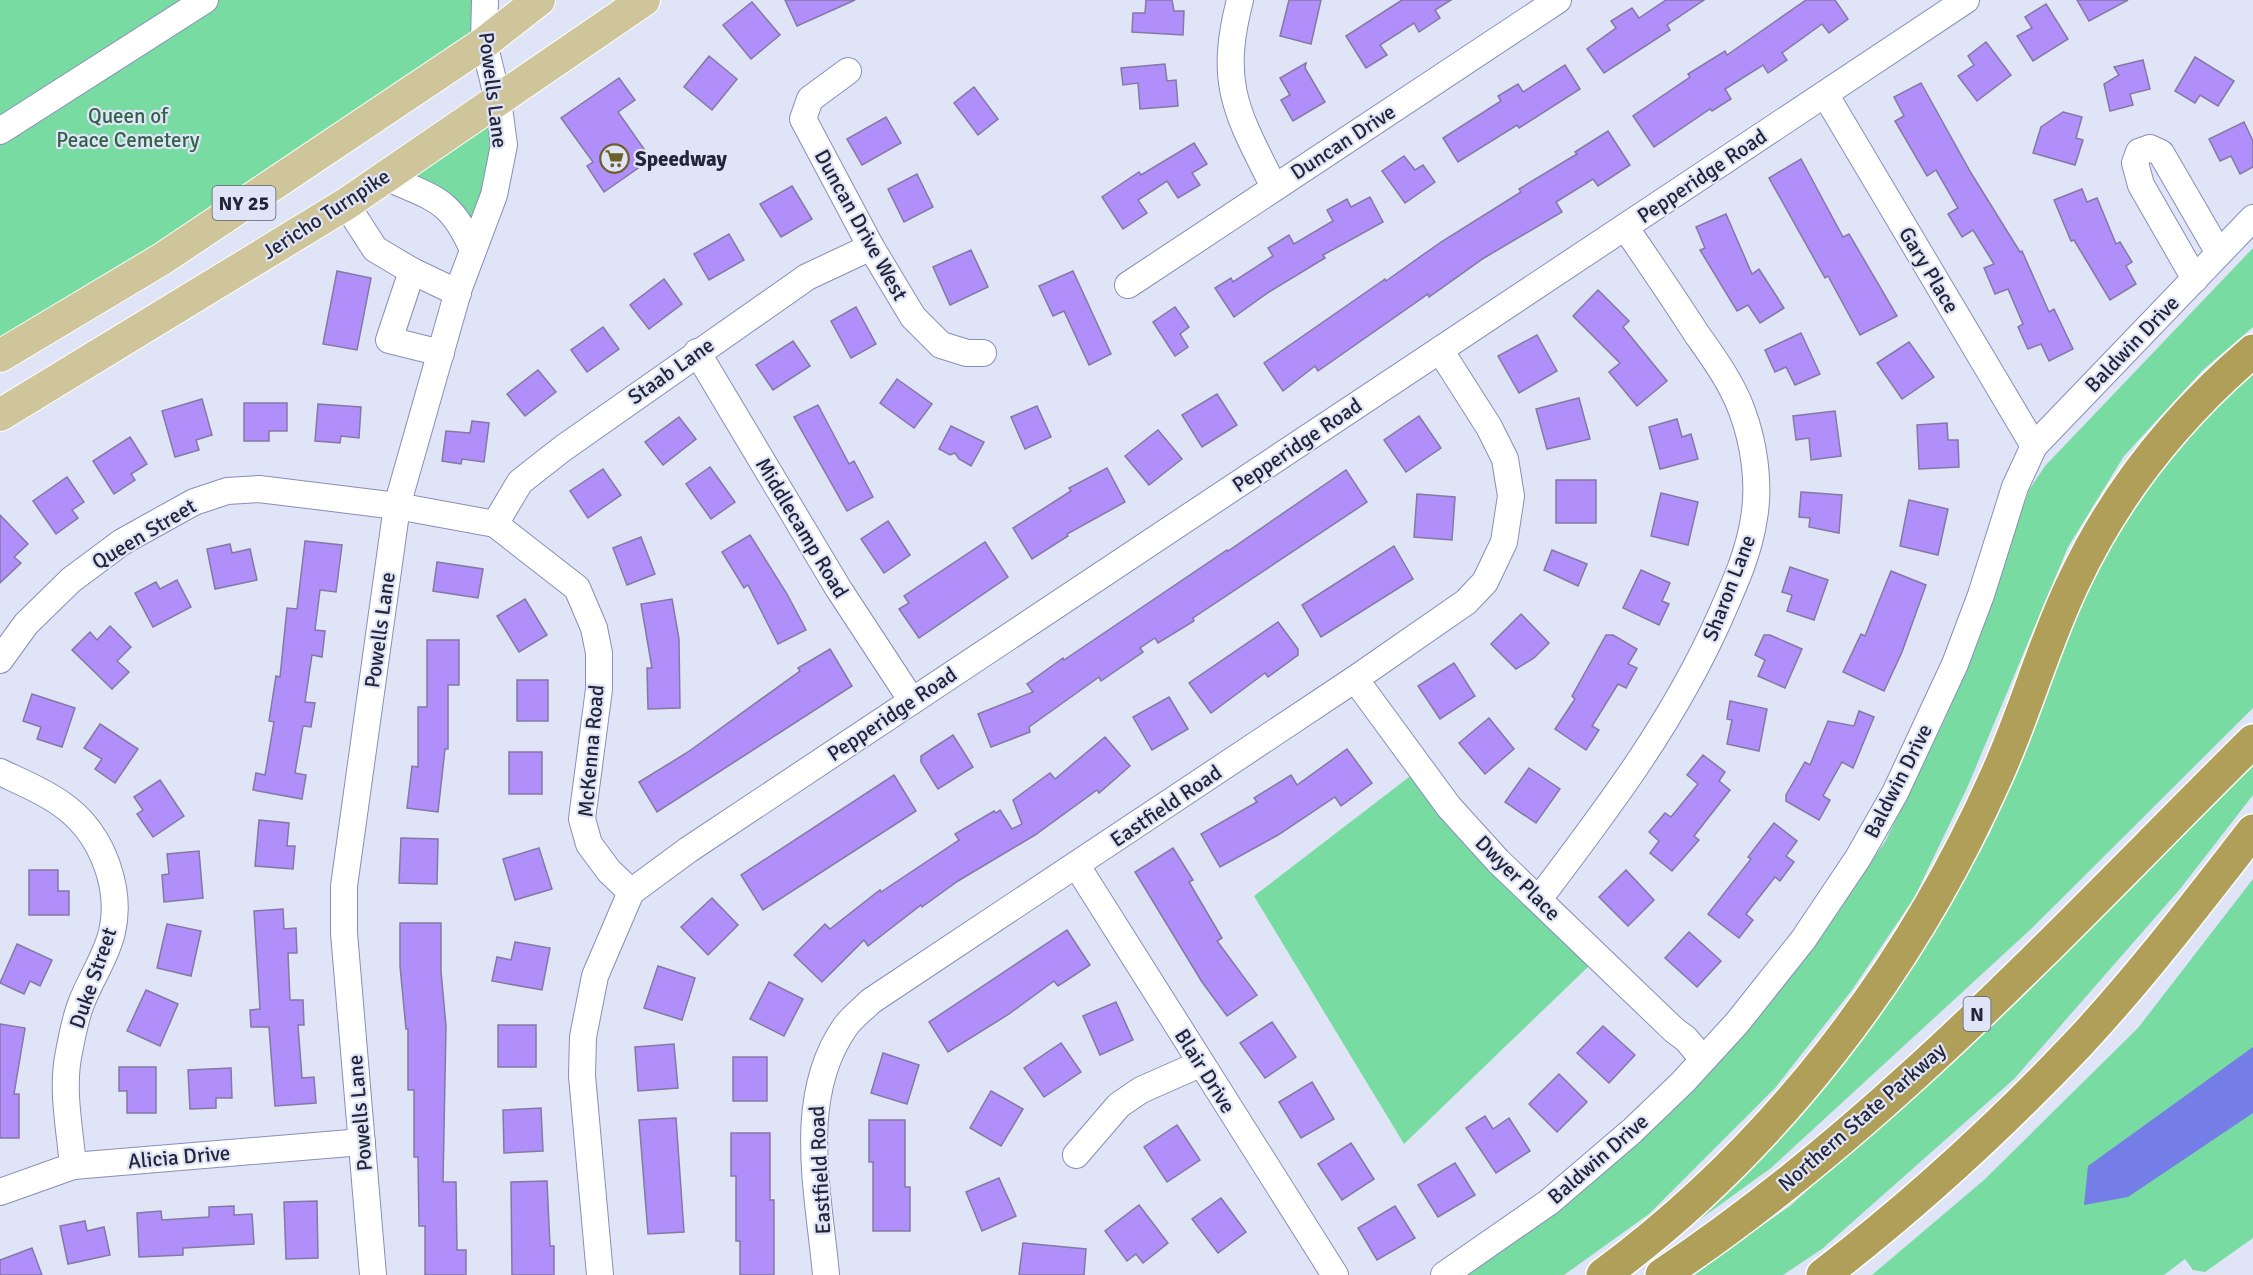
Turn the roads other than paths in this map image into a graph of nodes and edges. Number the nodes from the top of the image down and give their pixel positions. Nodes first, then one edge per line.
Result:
1 (206, 0) edge
2 (485, 0) edge
3 (539, 0) edge
4 (644, 0) edge
5 (1240, 0) edge
6 (1557, 0) edge
7 (1966, 0) edge
8 (484, 43) junction
9 (848, 70) dead end
10 (1825, 94) junction
11 (498, 100) junction
12 (0, 131) edge
13 (384, 176) junction
14 (1274, 187) junction
15 (345, 204) junction
16 (2253, 218) edge
17 (1626, 227) junction
18 (872, 247) junction
19 (473, 250) junction
20 (2219, 253) junction
21 (412, 271) junction
22 (2195, 279) junction
23 (1128, 285) dead end
24 (458, 293) junction
25 (1440, 350) junction
26 (2253, 351) edge
27 (697, 352) junction
28 (441, 353) junction
29 (983, 353) dead end
30 (0, 356) edge
31 (0, 415) edge
32 (2034, 446) junction
33 (397, 506) junction
34 (495, 524) junction
35 (0, 660) edge
36 (1355, 679) junction
37 (912, 701) junction
38 (2253, 741) edge
39 (0, 772) edge
40 (2253, 831) edge
41 (2253, 858) edge
42 (1077, 866) junction
43 (631, 892) junction
44 (1539, 898) junction
45 (1702, 1058) junction
46 (1200, 1064) junction
47 (362, 1142) junction
48 (1076, 1155) dead end
49 (73, 1166) junction
50 (0, 1192) edge
51 (373, 1275) edge
52 (600, 1275) edge
53 (826, 1275) edge
54 (1335, 1275) edge
55 (1444, 1275) edge
56 (1603, 1275) edge
57 (1662, 1275) edge
58 (1823, 1275) edge
59 (1849, 1275) edge

1 - 12 street
2 - 8 street, Powells Lane
3 - 8 main road, NY 25
4 - 11 main road, Jericho Turnpike / NY 25
5 - 14 street
6 - 14 street, Duncan Drive
7 - 10 street, Pepperidge Road
8 - 11 street, Powells Lane
8 - 30 main road, NY 25
9 - 18 street, Duncan Drive West
10 - 17 street, Pepperidge Road
10 - 32 street, Gary Place
11 - 13 main road, Jericho Turnpike / NY 25
11 - 19 street, Powells Lane
13 - 15 main road, Jericho Turnpike / NY 25
13 - 19 street
14 - 23 street, Duncan Drive
15 - 21 street
15 - 31 main road, Jericho Turnpike / NY 25
16 - 20 street, Baldwin Drive
17 - 25 street, Pepperidge Road
17 - 44 street, Sharon Lane
18 - 27 street, Staab Lane
18 - 29 street, Duncan Drive West
19 - 24 street, Powells Lane
20 - 22 street, Baldwin Drive
20 - 22 street
21 - 24 street
21 - 28 street
22 - 32 street, Baldwin Drive
24 - 28 street, Powells Lane
25 - 36 street, Eastfield Road
25 - 37 street, Pepperidge Road
26 - 56 highway
27 - 34 street, Staab Lane
27 - 37 street, Middlecamp Road
28 - 33 street, Powells Lane
32 - 45 street, Baldwin Drive
33 - 34 street, McKenna Road
33 - 35 street, Queen Street
33 - 47 street, Powells Lane
34 - 43 street, McKenna Road
36 - 42 street, Eastfield Road
36 - 44 street, Dwyer Place
37 - 43 street, Pepperidge Road
38 - 57 highway, Northern State Parkway / N
39 - 49 street, Duke Street
40 - 58 highway
41 - 59 highway
42 - 46 street, Blair Drive
42 - 53 street, Eastfield Road
43 - 52 street
44 - 45 street, Dwyer Place
45 - 55 street, Baldwin Drive
46 - 48 street
46 - 54 street, Blair Drive
47 - 49 street, Alicia Drive
47 - 51 street, Powells Lane
49 - 50 street, Alicia Drive

